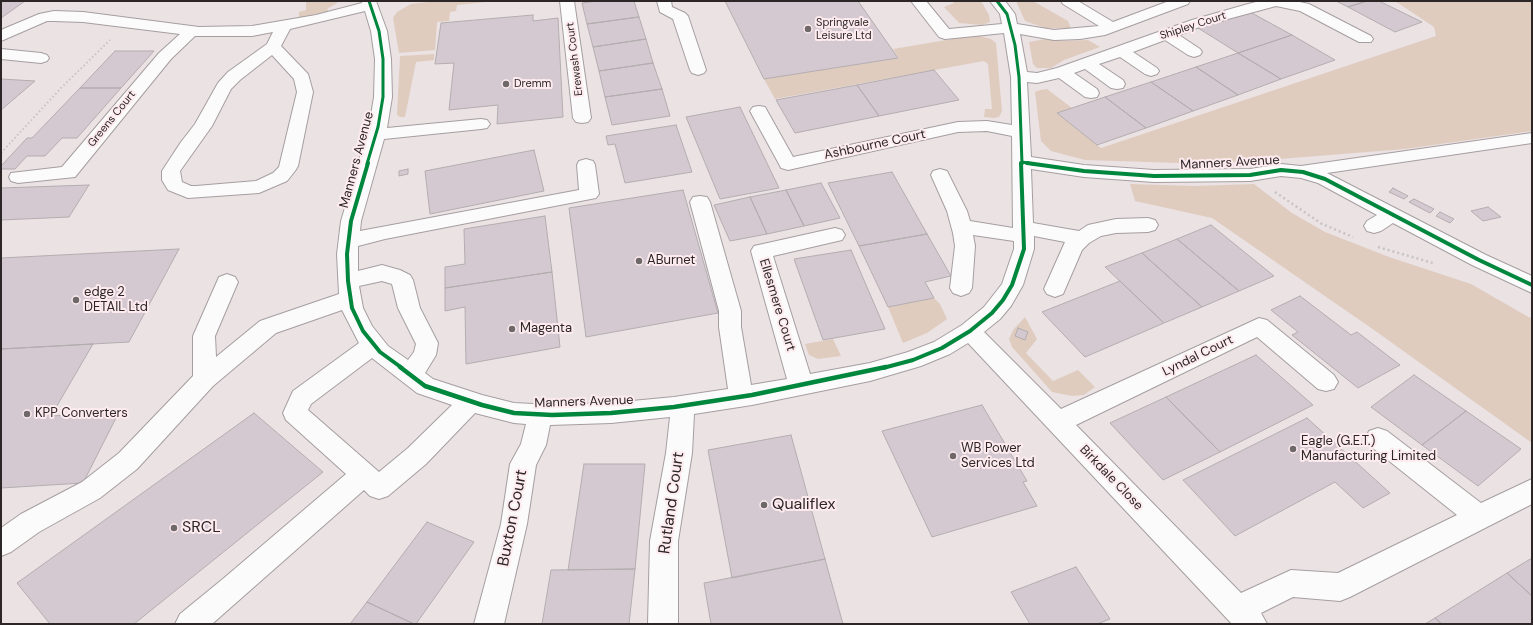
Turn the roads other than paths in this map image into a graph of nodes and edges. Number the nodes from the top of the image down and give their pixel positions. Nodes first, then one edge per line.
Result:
1 (71, 1) edge
2 (567, 1) edge
3 (664, 1) edge
4 (918, 1) edge
5 (997, 1) edge
6 (1183, 1) edge
7 (369, 3) edge
8 (1077, 3) edge
9 (65, 16) junction
10 (284, 26) junction
11 (1011, 28) junction
12 (1112, 28) junction
13 (192, 31) junction
14 (1167, 34) junction
15 (1, 36) edge
16 (1365, 39) dead end
17 (273, 47) junction
18 (1122, 51) junction
19 (1194, 52) dead end
20 (1, 54) edge
21 (41, 58) dead end
22 (1088, 64) junction
23 (698, 70) dead end
24 (1151, 71) dead end
25 (1062, 72) junction
26 (1019, 77) junction
27 (1117, 84) dead end
28 (1092, 93) dead end
29 (759, 111) dead end
30 (582, 118) dead end
31 (481, 124) dead end
32 (1021, 132) junction
33 (376, 134) junction
34 (1527, 141) edge
35 (1022, 162) junction
36 (586, 165) dead end
37 (1303, 172) junction
38 (940, 175) dead end
39 (18, 177) dead end
40 (700, 202) dead end
41 (1392, 214) junction
42 (1148, 225) dead end
43 (961, 226) junction
44 (1374, 226) dead end
45 (1023, 232) junction
46 (835, 235) dead end
47 (1082, 238) junction
48 (349, 241) junction
49 (227, 282) dead end
50 (1532, 285) edge
51 (960, 288) dead end
52 (1055, 289) dead end
53 (349, 290) junction
54 (970, 331) junction
55 (374, 344) junction
56 (410, 375) junction
57 (204, 379) junction
58 (1326, 382) dead end
59 (800, 386) junction
60 (742, 396) junction
61 (470, 402) junction
62 (683, 405) junction
63 (540, 414) junction
64 (1058, 422) junction
65 (1378, 438) dead end
66 (364, 474) junction
67 (1532, 491) edge
68 (1479, 517) junction
69 (1, 544) edge
70 (1245, 617) edge
71 (190, 624) edge
72 (489, 624) edge
73 (663, 624) edge

1 - 9 street
2 - 30 street, Erewash Court
3 - 23 street
4 - 11 street
5 - 11 street, Manners Avenue
6 - 12 street
7 - 10 street, Manners Avenue
7 - 33 street, Manners Avenue
8 - 12 street
9 - 13 street, Manners Avenue
9 - 15 street, Manners Avenue
10 - 13 street, Manners Avenue
10 - 17 street
11 - 12 street
11 - 26 street, Manners Avenue
13 - 39 street, Greens Court
14 - 16 street, Shipley Court
14 - 18 street, Shipley Court
14 - 19 street
17 - 17 street
18 - 22 street, Shipley Court
18 - 24 street
20 - 21 street
22 - 25 street, Shipley Court
22 - 27 street
25 - 26 street, Shipley Court
25 - 28 street
26 - 32 street, Manners Avenue
29 - 32 street, Ashbourne Court
31 - 33 street
32 - 35 street, Manners Avenue
33 - 48 street, Manners Avenue
34 - 37 street
35 - 37 street, Manners Avenue
35 - 45 street, Manners Avenue
36 - 48 street
37 - 41 street, Manners Avenue
38 - 43 street
40 - 60 street
41 - 44 street
41 - 50 street, Manners Avenue
42 - 47 street
43 - 45 street
43 - 51 street
45 - 47 street
45 - 54 street, Manners Avenue
46 - 59 street, Ellesmere Court
47 - 52 street
48 - 53 street, Manners Avenue
49 - 57 street
53 - 55 street, Manners Avenue
53 - 56 street
53 - 57 street
54 - 59 street, Manners Avenue
54 - 64 street, Birkdale Close
55 - 56 street, Manners Avenue
55 - 66 street
56 - 61 street, Manners Avenue
57 - 69 street
58 - 64 street, Lyndal Court
59 - 60 street, Manners Avenue
60 - 62 street, Manners Avenue
61 - 63 street, Manners Avenue
61 - 66 street
62 - 63 street, Manners Avenue
62 - 73 street, Rutland Court
63 - 72 street, Buxton Court
64 - 70 street, Birkdale Close
65 - 68 street
66 - 71 street
67 - 68 street
68 - 70 street

